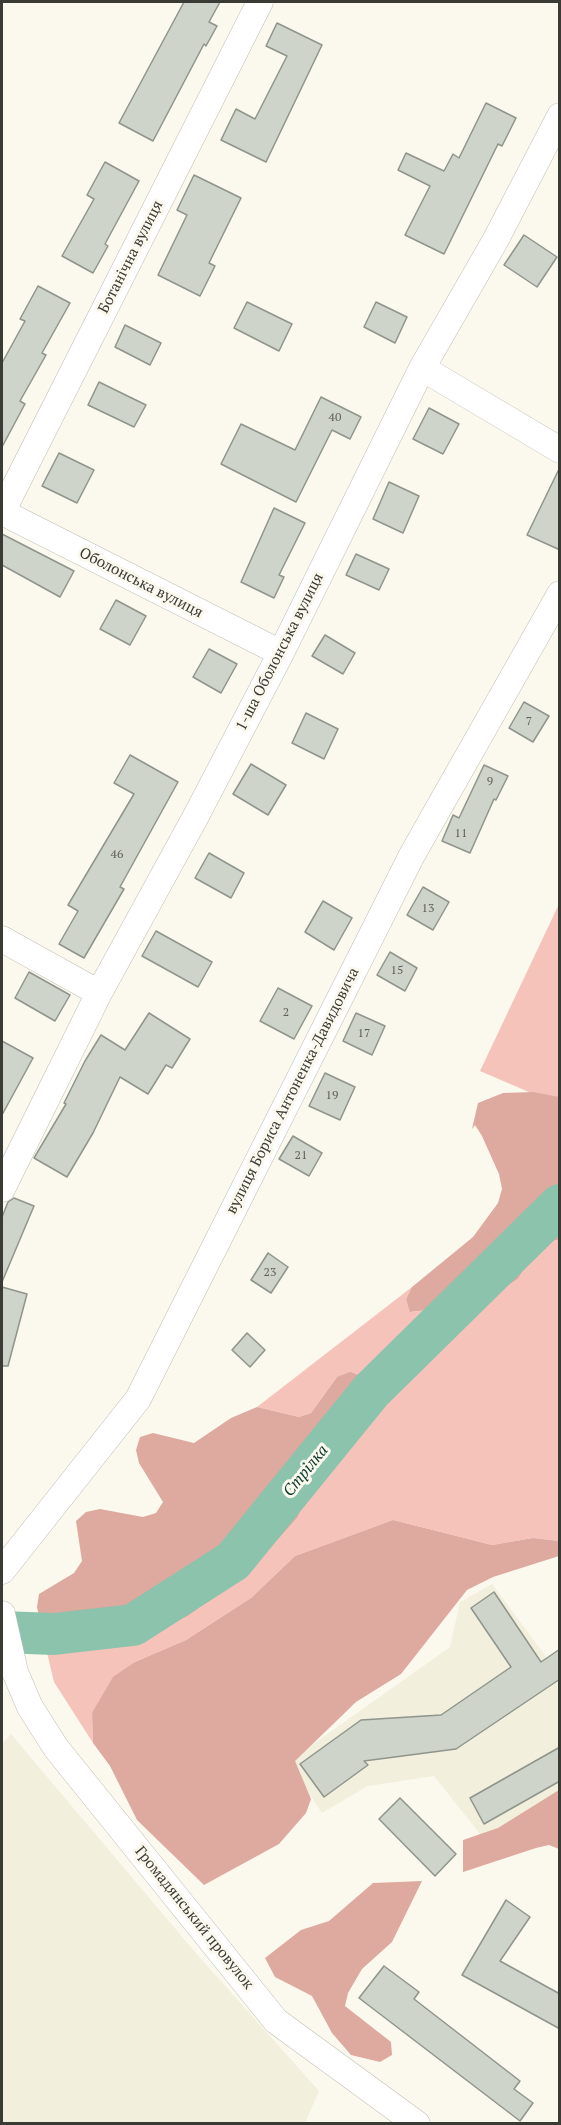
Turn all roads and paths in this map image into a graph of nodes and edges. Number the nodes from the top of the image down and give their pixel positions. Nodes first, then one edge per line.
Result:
1 (260, 2) edge
2 (560, 116) edge
3 (422, 368) junction
4 (560, 450) edge
5 (2, 512) edge
6 (560, 594) edge
7 (281, 653) junction
8 (2, 939) edge
9 (99, 993) junction
10 (2, 1190) edge
11 (2, 1571) edge
12 (2, 1614) edge
13 (417, 2124) edge

1 - 5 street, Ботанічна вулиця
2 - 3 street, 1-ша Оболонська вулиця
3 - 4 street
3 - 7 street, 1-ша Оболонська вулиця
5 - 7 street, Оболонська вулиця
6 - 11 street, вулиця Бориса Антоненка-Давидовича
7 - 9 street, 1-ша Оболонська вулиця
8 - 9 street
9 - 10 street, 1-ша Оболонська вулиця
12 - 13 street, Громадянський провулок

